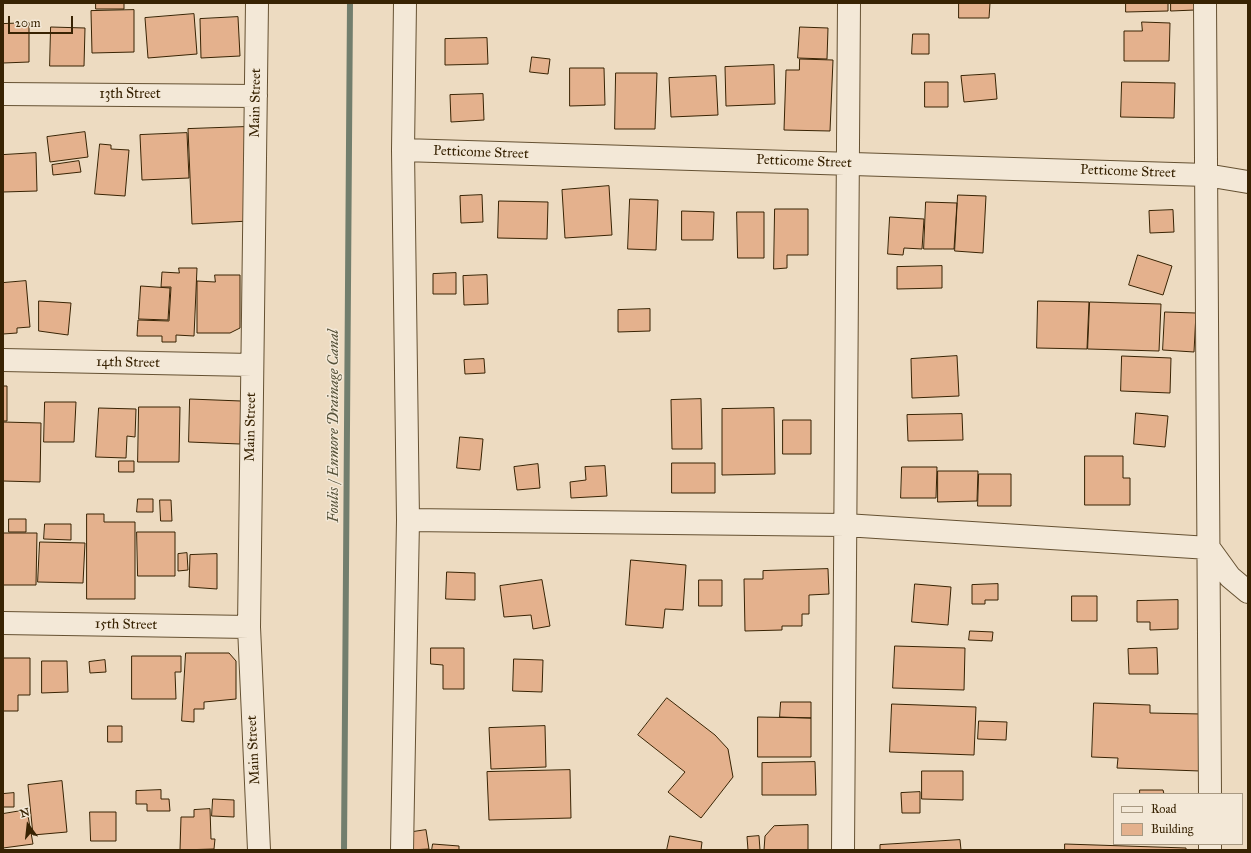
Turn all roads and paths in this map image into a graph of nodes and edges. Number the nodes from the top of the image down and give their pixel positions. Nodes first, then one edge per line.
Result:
1 (257, 3) edge
2 (405, 3) edge
3 (849, 3) edge
4 (1205, 3) edge
5 (3, 94) edge
6 (256, 96) junction
7 (403, 150) junction
8 (847, 164) junction
9 (1206, 175) junction
10 (1247, 182) edge
11 (3, 360) edge
12 (252, 365) junction
13 (408, 520) junction
14 (845, 525) junction
15 (1209, 548) junction
16 (1248, 592) edge
17 (3, 623) edge
18 (248, 627) junction
19 (1210, 793) edge
20 (259, 850) edge
21 (402, 850) edge
22 (843, 850) edge

1 - 6 street, Main Street
2 - 7 street
3 - 8 street
4 - 9 street
5 - 6 street, 13th Street
6 - 12 street, Main Street
7 - 8 street, Petticome Street
7 - 13 street
8 - 9 street, Petticome Street
8 - 14 street
9 - 10 street, Petticome Street
9 - 15 street
11 - 12 street, 14th Street
12 - 18 street, Main Street
13 - 14 street
13 - 21 street
14 - 15 street
14 - 22 street
15 - 16 street
15 - 19 street
17 - 18 street, 15th Street
18 - 20 street, Main Street

